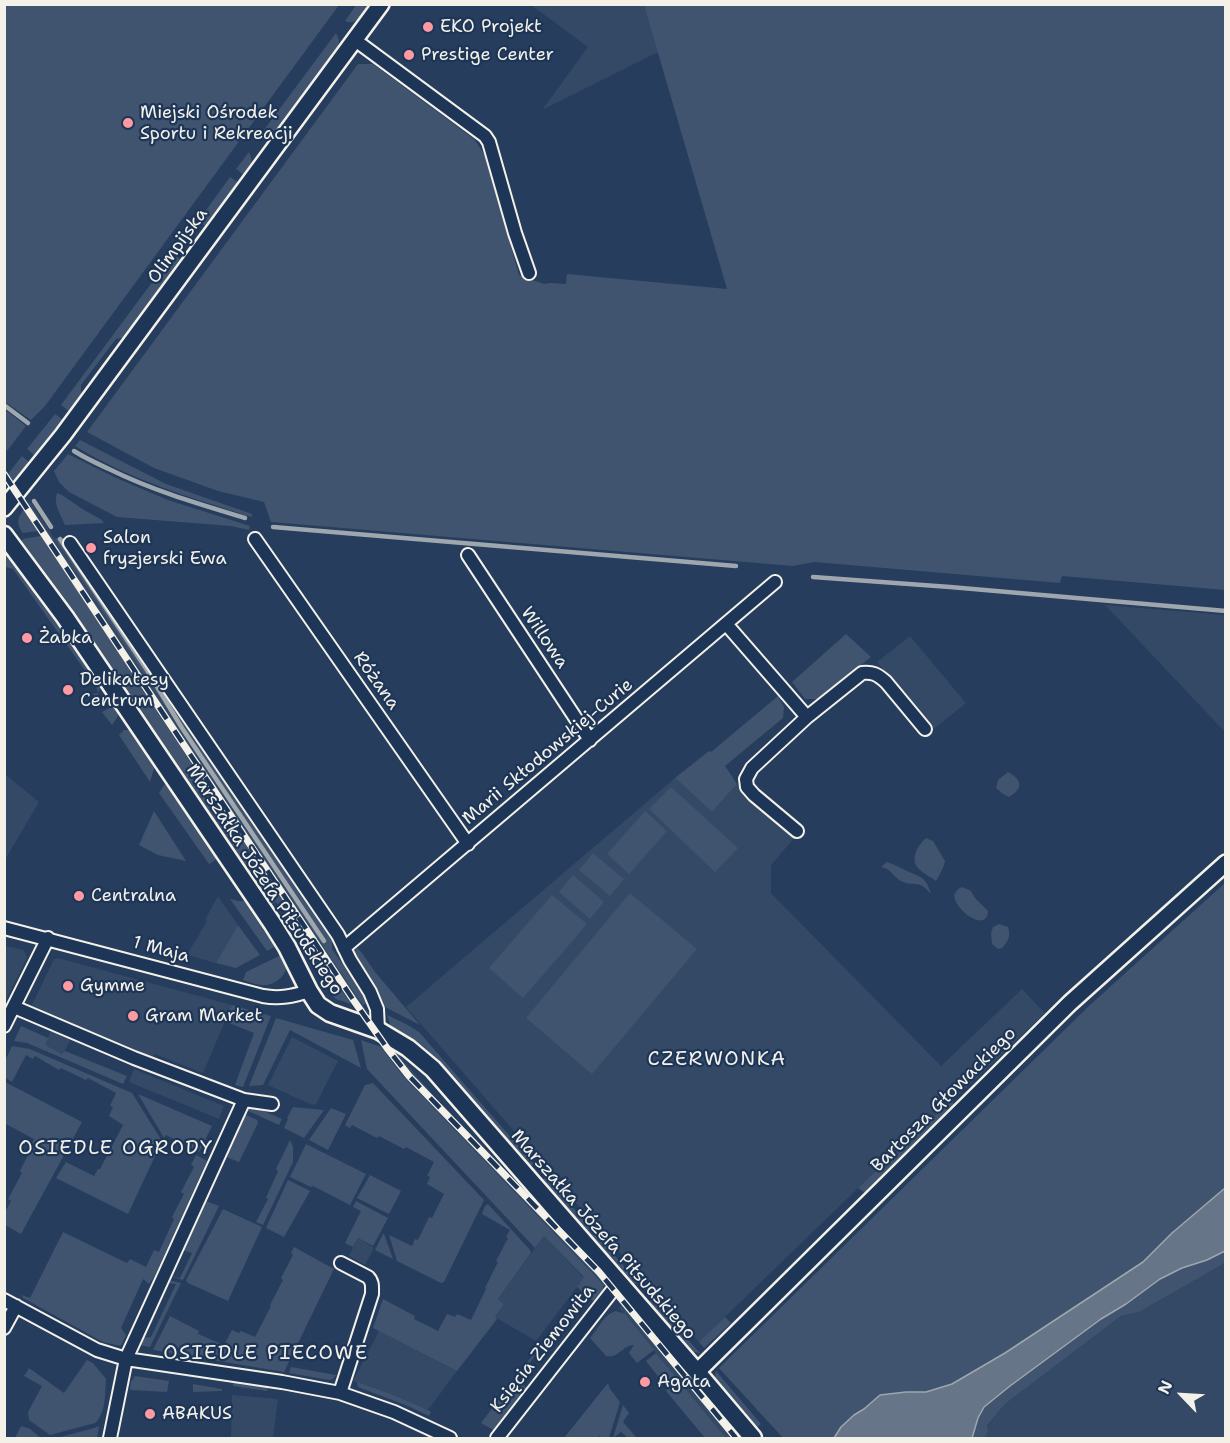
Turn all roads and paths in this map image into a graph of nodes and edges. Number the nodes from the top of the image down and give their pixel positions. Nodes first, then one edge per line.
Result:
1 (381, 4) edge
2 (355, 40) junction
3 (529, 273) dead end
4 (4, 508) edge
5 (4, 534) edge
6 (255, 539) dead end
7 (70, 543) dead end
8 (468, 555) dead end
9 (776, 582) dead end
10 (727, 625) junction
11 (807, 717) junction
12 (925, 729) dead end
13 (590, 740) junction
14 (796, 831) dead end
15 (468, 844) junction
16 (1226, 863) edge
17 (4, 928) edge
18 (48, 938) junction
19 (344, 948) junction
20 (309, 992) junction
21 (14, 1007) junction
22 (4, 1026) edge
23 (378, 1030) junction
24 (244, 1100) junction
25 (272, 1104) dead end
26 (341, 1263) dead end
27 (619, 1282) junction
28 (10, 1303) edge
29 (4, 1328) edge
30 (126, 1359) junction
31 (697, 1372) junction
32 (340, 1393) junction
33 (110, 1438) edge
34 (450, 1438) edge
35 (496, 1438) edge
36 (753, 1438) edge

1 - 2 street, Olimpijska
2 - 3 street
2 - 4 street, Olimpijska
5 - 20 main road, Marszałka Józefa Piłsudskiego
6 - 15 street, Różana
7 - 19 street
8 - 13 street, Willowa
9 - 10 street, Marii Skłodowskiej-Curie
10 - 11 street
10 - 13 street, Marii Skłodowskiej-Curie
11 - 12 street
11 - 14 street
13 - 15 street, Marii Skłodowskiej-Curie
15 - 19 street, Marii Skłodowskiej-Curie
16 - 31 street, Bartosza Głowackiego
17 - 18 street, 1 Maja
18 - 20 street, 1 Maja
18 - 21 street
19 - 23 street
20 - 23 main road, Marszałka Józefa Piłsudskiego
21 - 22 street
21 - 24 street
23 - 27 main road, Marszałka Józefa Piłsudskiego
24 - 25 street
24 - 30 street
26 - 32 street
27 - 31 main road, Marszałka Józefa Piłsudskiego
27 - 35 street, Księcia Ziemowita
28 - 29 street
28 - 30 street
30 - 32 street
30 - 33 street
31 - 36 main road, Marszałka Józefa Piłsudskiego
32 - 34 street

